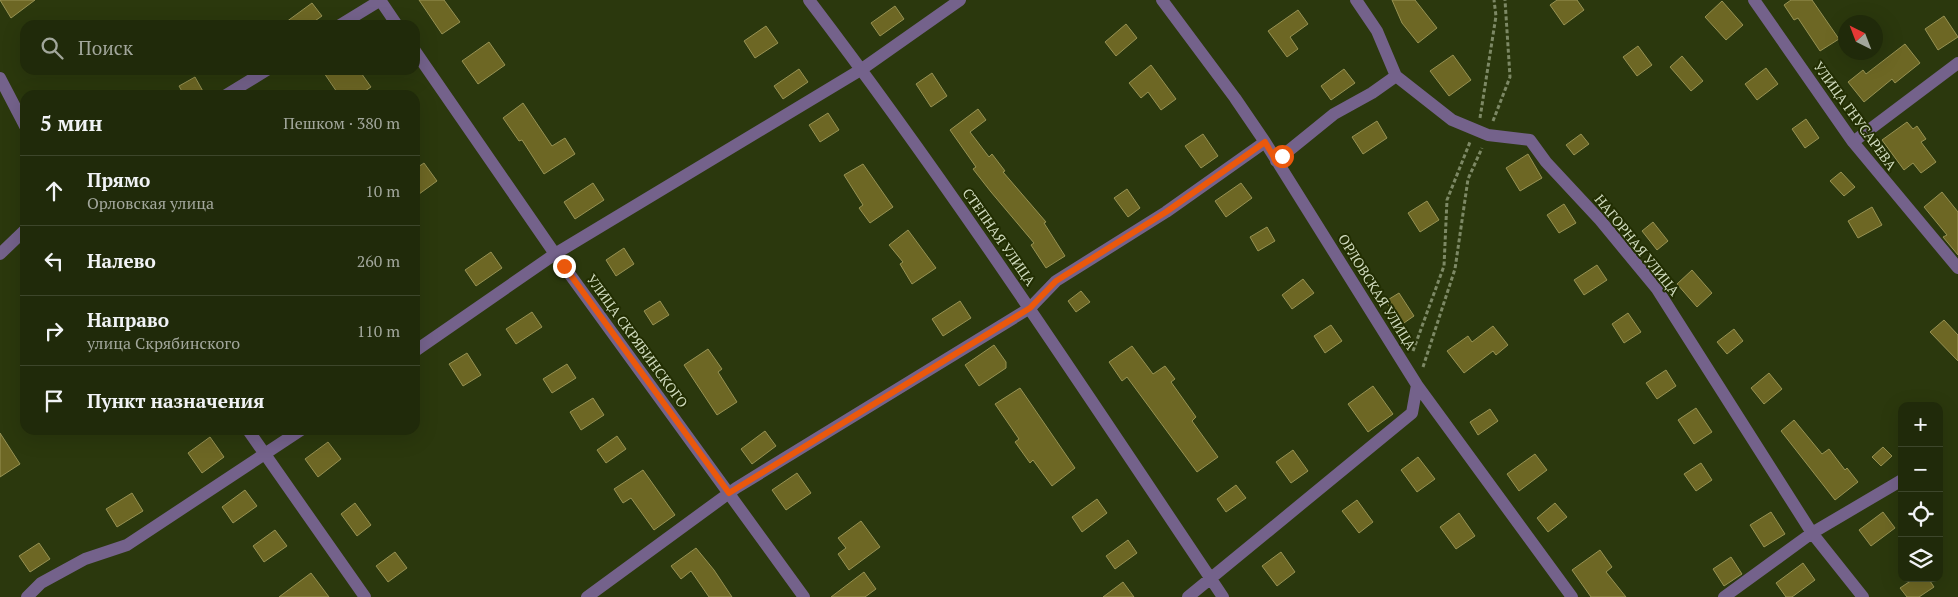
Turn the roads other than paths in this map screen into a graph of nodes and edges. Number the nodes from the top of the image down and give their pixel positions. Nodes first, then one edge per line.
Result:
1 (380, 0) edge
2 (809, 0) edge
3 (960, 0) edge
4 (1162, 0) edge
5 (1356, 0) edge
6 (1754, 0) edge
7 (348, 20) edge
8 (394, 20) edge
9 (420, 58) edge
10 (1958, 63) edge
11 (862, 69) junction
12 (259, 75) edge
13 (1396, 76) junction
14 (6, 87) edge
15 (234, 90) edge
16 (20, 116) edge
17 (1265, 142) junction
18 (1853, 142) junction
19 (1276, 161) junction
20 (20, 235) edge
21 (0, 254) edge
22 (555, 254) junction
23 (1958, 268) edge
24 (1030, 308) junction
25 (420, 348) edge
26 (1417, 384) junction
27 (252, 435) edge
28 (294, 435) edge
29 (266, 454) junction
30 (1898, 482) edge
31 (729, 493) junction
32 (1812, 533) junction
33 (1211, 579) junction
34 (27, 597) edge
35 (365, 597) edge
36 (587, 597) edge
37 (804, 597) edge
38 (1188, 597) edge
39 (1223, 597) edge
40 (1572, 597) edge
41 (1724, 597) edge
42 (1863, 597) edge

1 - 7 street
1 - 8 street
2 - 11 street, СТЕПНАЯ УЛИЦА
3 - 11 street
4 - 17 street, ОРЛОВСКАЯ УЛИЦА
5 - 13 street, НАГОРНАЯ УЛИЦА
6 - 18 street, УЛИЦА ГНУСАРЕВА
9 - 22 street, УЛИЦА СКРЯБИНСКОГО
10 - 18 street
11 - 22 street
11 - 24 street, СТЕПНАЯ УЛИЦА
12 - 15 street
13 - 19 street
13 - 32 street, НАГОРНАЯ УЛИЦА
14 - 16 street
17 - 19 street, ОРЛОВСКАЯ УЛИЦА
17 - 24 street
18 - 23 street, УЛИЦА ГНУСАРЕВА
19 - 26 street, ОРЛОВСКАЯ УЛИЦА
20 - 21 street
22 - 25 street
22 - 31 street, УЛИЦА СКРЯБИНСКОГО
24 - 31 street
24 - 33 street, СТЕПНАЯ УЛИЦА
26 - 33 street
26 - 40 street, ОРЛОВСКАЯ УЛИЦА
27 - 29 street
28 - 29 street
29 - 34 street
29 - 35 street
30 - 32 street
31 - 36 street
31 - 37 street, УЛИЦА СКРЯБИНСКОГО
32 - 41 street
32 - 42 street, НАГОРНАЯ УЛИЦА
33 - 38 street
33 - 39 street, СТЕПНАЯ УЛИЦА

